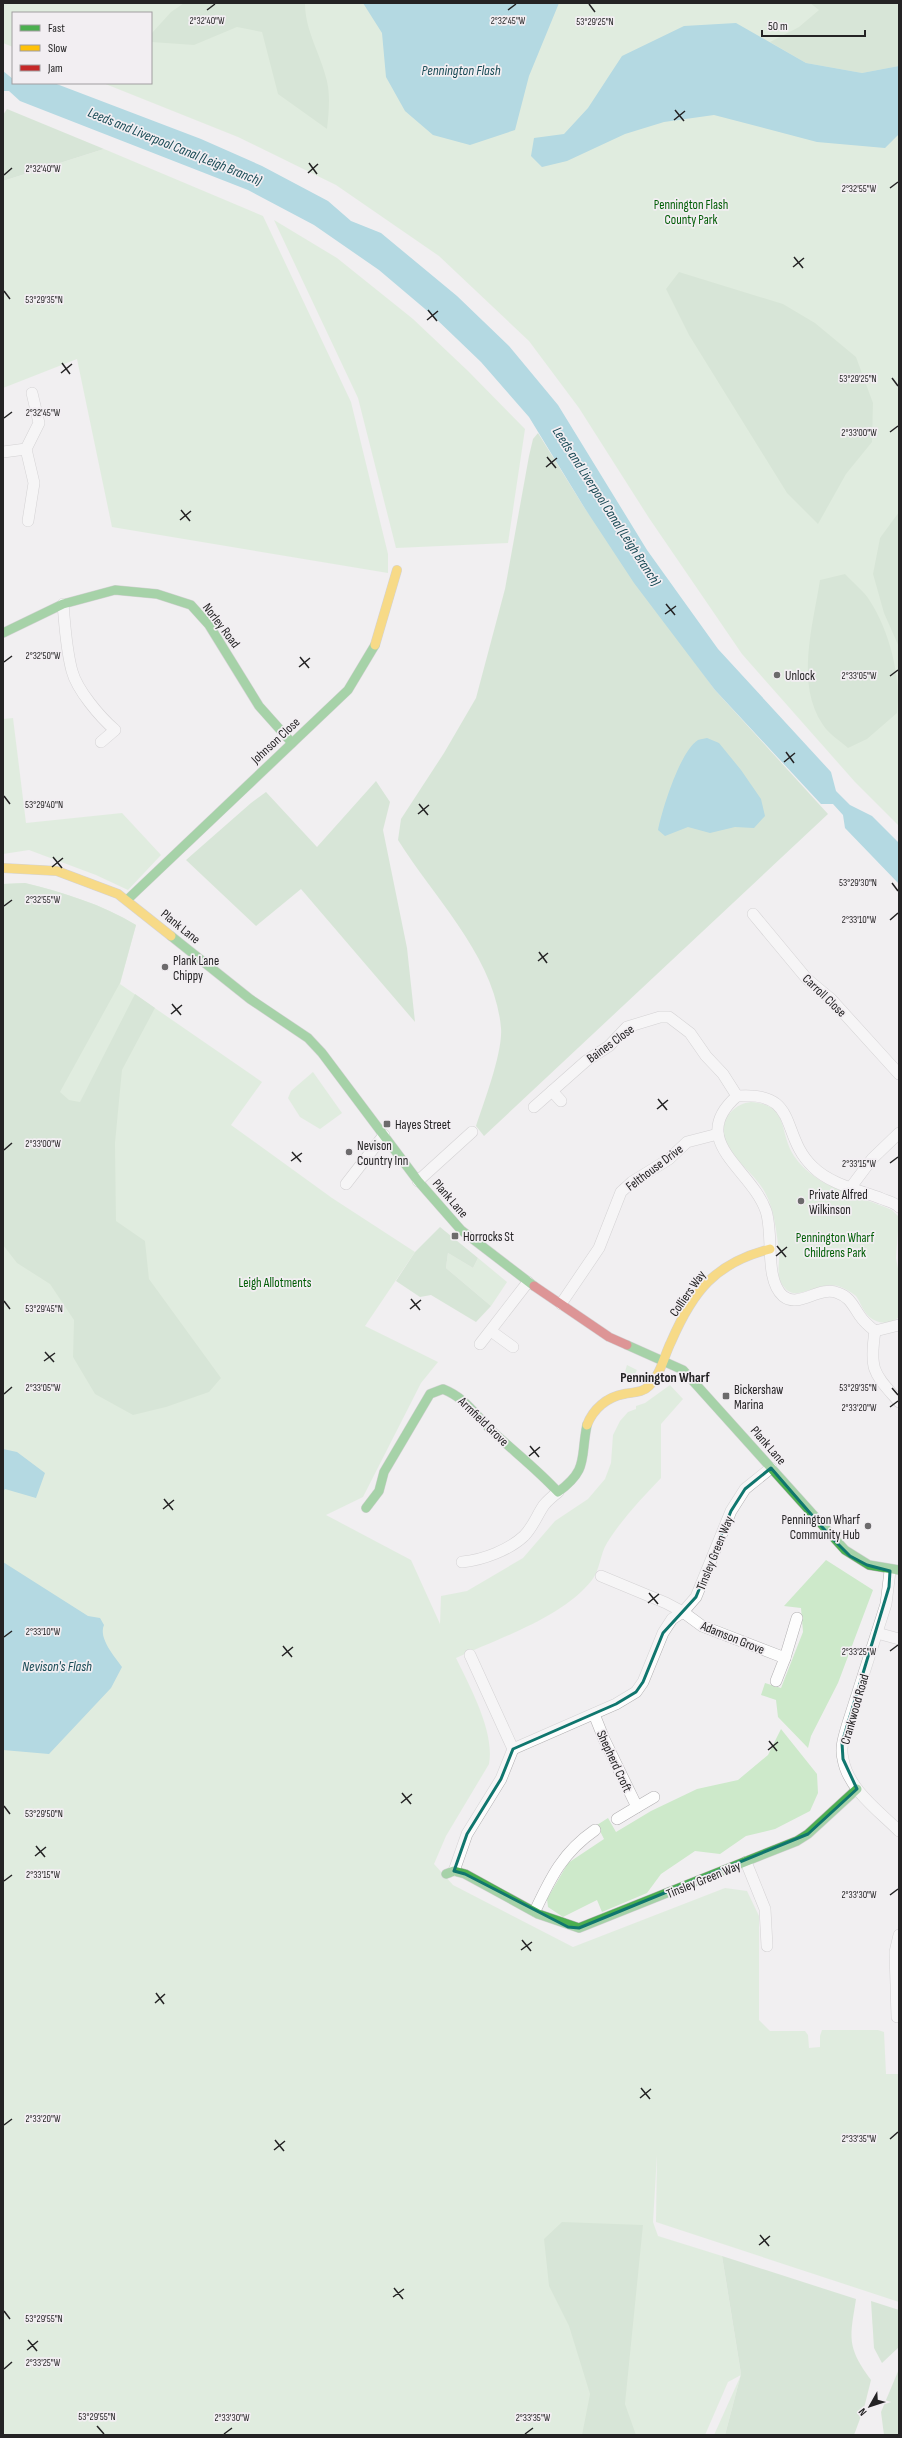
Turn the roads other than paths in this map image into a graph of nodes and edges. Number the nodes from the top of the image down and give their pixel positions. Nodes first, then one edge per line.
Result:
1 (32, 393) dead end
2 (26, 449) junction
3 (3, 452) edge
4 (28, 521) dead end
5 (397, 570) dead end
6 (63, 604) junction
7 (3, 633) edge
8 (101, 742) dead end
9 (292, 743) junction
10 (3, 868) edge
11 (127, 900) junction
12 (753, 914) dead end
13 (899, 1074) edge
14 (552, 1091) junction
15 (737, 1096) junction
16 (561, 1101) dead end
17 (534, 1107) dead end
18 (472, 1132) dead end
19 (899, 1133) edge
20 (718, 1134) junction
21 (384, 1135) junction
22 (418, 1181) junction
23 (346, 1184) dead end
24 (851, 1187) junction
25 (899, 1207) edge
26 (770, 1248) junction
27 (528, 1282) junction
28 (561, 1304) junction
29 (899, 1324) edge
30 (490, 1331) junction
31 (875, 1331) junction
32 (480, 1344) dead end
33 (512, 1347) dead end
34 (664, 1360) junction
35 (899, 1402) edge
36 (771, 1468) junction
37 (558, 1492) junction
38 (366, 1508) dead end
39 (462, 1562) dead end
40 (894, 1570) edge
41 (601, 1576) dead end
42 (683, 1612) junction
43 (797, 1618) dead end
44 (877, 1633) junction
45 (899, 1639) edge
46 (470, 1655) dead end
47 (785, 1658) junction
48 (776, 1681) dead end
49 (594, 1714) junction
50 (514, 1749) junction
51 (857, 1789) junction
52 (654, 1797) dead end
53 (637, 1807) junction
54 (617, 1819) dead end
55 (595, 1830) dead end
56 (899, 1831) edge
57 (746, 1862) junction
58 (450, 1872) joint
59 (535, 1911) junction
60 (899, 1935) edge
61 (767, 1946) dead end
62 (897, 2017) dead end

1 - 2 street
2 - 3 street
2 - 4 street
5 - 9 street, Johnson Close
6 - 7 street, Norley Road
6 - 8 street
6 - 9 street, Norley Road
9 - 11 street, Johnson Close
10 - 11 street, Plank Lane
11 - 21 street, Plank Lane
12 - 13 street, Carroll Close
14 - 15 street, Baines Close
14 - 16 street
14 - 17 street, Baines Close
15 - 20 street
15 - 24 street
18 - 22 street
19 - 24 street
20 - 26 street
20 - 28 street, Felthouse Drive
21 - 22 street, Plank Lane
21 - 23 street
22 - 27 street, Plank Lane
24 - 25 street
26 - 31 street
26 - 34 street, Colliers Way
27 - 28 street, Plank Lane
27 - 30 street
28 - 34 street, Plank Lane
29 - 31 street
30 - 32 street
30 - 33 street
31 - 35 street
34 - 36 street, Plank Lane
34 - 37 street
36 - 40 street, Plank Lane
36 - 42 street, Tinsley Green Way
37 - 38 street, Armfield Grove
37 - 39 street
40 - 44 street, Crankwood Road
41 - 42 street, Adamson Grove
42 - 47 street, Adamson Grove
42 - 49 street, Tinsley Green Way
43 - 47 street
44 - 45 street
44 - 51 street, Crankwood Road
46 - 50 street
47 - 48 street
49 - 50 street, Tinsley Green Way
49 - 53 street, Shepherd Croft
50 - 58 street, Tinsley Green Way
51 - 56 street, Crankwood Road
51 - 57 street, Tinsley Green Way
52 - 53 street, Shepherd Croft
53 - 54 street, Shepherd Croft
55 - 59 street
57 - 59 street, Tinsley Green Way
57 - 61 street
58 - 59 street, Tinsley Green Way
60 - 62 street

